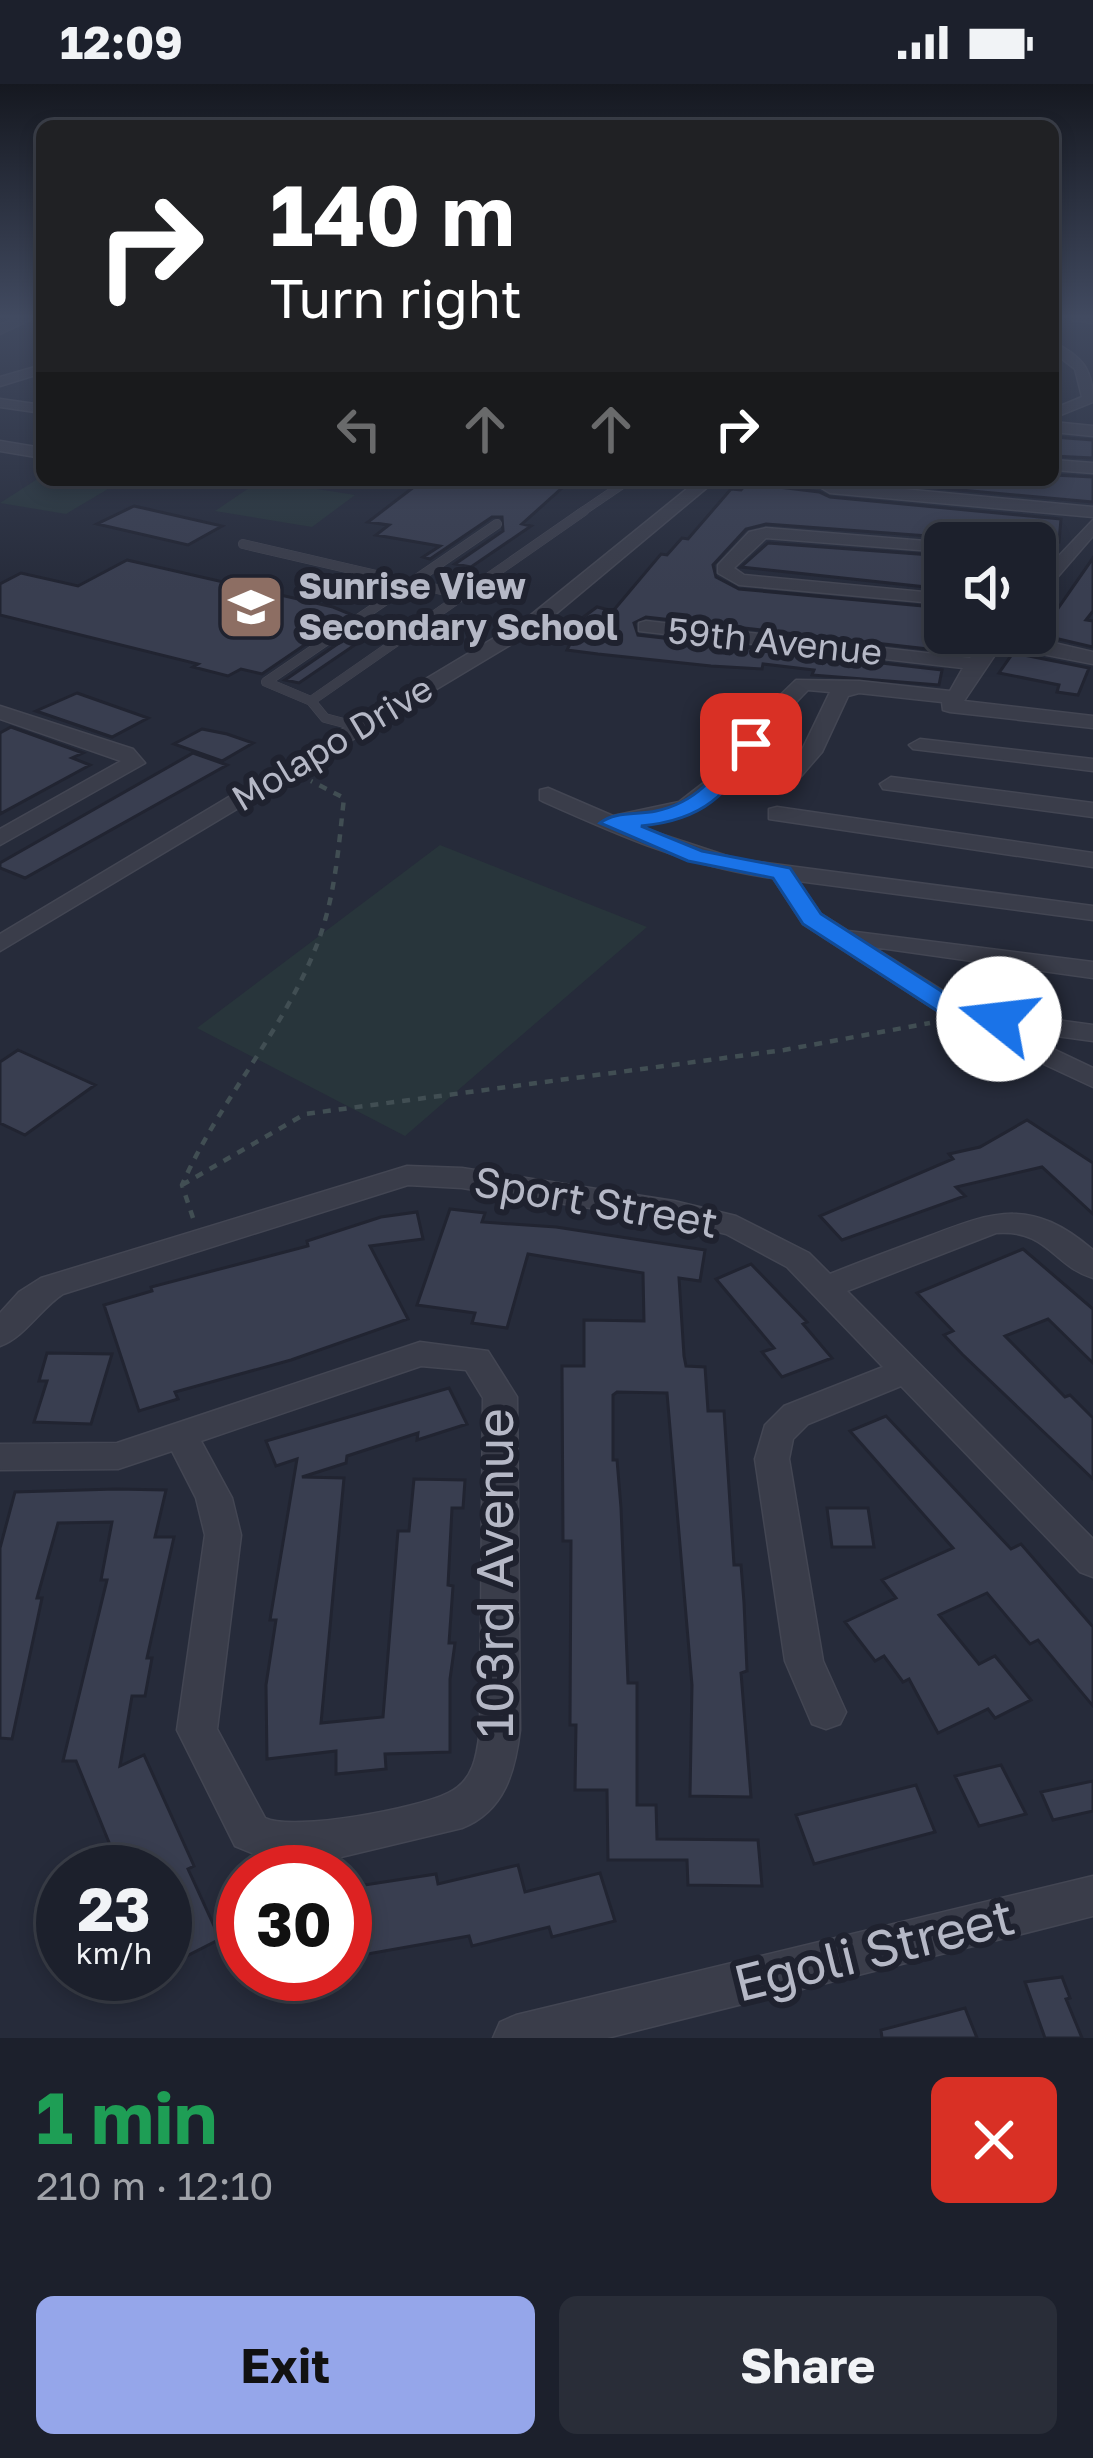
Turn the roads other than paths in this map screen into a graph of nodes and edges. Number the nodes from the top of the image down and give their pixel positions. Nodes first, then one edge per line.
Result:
1 (1059, 428) edge
2 (1093, 431) edge
3 (0, 446) edge
4 (36, 449) edge
5 (1059, 465) edge
6 (1093, 468) edge
7 (620, 486) edge
8 (700, 486) edge
9 (826, 486) edge
10 (1093, 512) edge
11 (497, 524) dead end
12 (1093, 525) edge
13 (243, 544) dead end
14 (924, 545) edge
15 (1056, 557) edge
16 (1066, 558) junction
17 (1056, 569) edge
18 (410, 583) junction
19 (467, 596) junction
20 (924, 597) edge
21 (646, 627) dead end
22 (1056, 649) edge
23 (984, 654) edge
24 (1093, 658) edge
25 (975, 664) junction
26 (850, 687) junction
27 (957, 696) junction
28 (311, 700) junction
29 (0, 712) edge
30 (1093, 722) edge
31 (359, 727) junction
32 (1093, 765) edge
33 (788, 777) dead end
34 (891, 784) dead end
35 (548, 795) dead end
36 (1093, 810) edge
37 (777, 814) dead end
38 (611, 823) junction
39 (0, 838) edge
40 (1093, 860) edge
41 (782, 873) junction
42 (1093, 913) edge
43 (837, 934) junction
44 (0, 944) edge
45 (1093, 970) edge
46 (965, 1017) junction
47 (1093, 1033) edge
48 (1093, 1079) edge
49 (1093, 1267) edge
50 (824, 1288) junction
51 (0, 1334) edge
52 (905, 1371) junction
53 (181, 1436) junction
54 (0, 1457) edge
55 (1093, 1562) edge
56 (826, 1712) dead end
57 (1093, 1896) edge
58 (516, 2038) edge

1 - 2 street
3 - 4 street
5 - 6 street
7 - 19 lane
8 - 31 street, Molapo Drive
9 - 10 street
11 - 18 lane
12 - 16 street
13 - 18 lane
14 - 20 street
15 - 16 street
16 - 17 street
18 - 19 lane
18 - 28 lane
19 - 28 lane
21 - 25 street, 59th Avenue
22 - 24 street
23 - 25 street
25 - 27 street
26 - 27 street
26 - 33 street
26 - 38 street
27 - 30 street
27 - 32 street
28 - 31 lane
29 - 39 street
31 - 44 street, Molapo Drive
34 - 36 street
35 - 38 street
37 - 40 street
38 - 41 street
41 - 42 street
41 - 43 street
43 - 45 street
43 - 46 street
46 - 47 street
46 - 48 street
49 - 50 street
50 - 51 street, Sport Street
50 - 52 street, Sport Street
52 - 55 street, Sport Street
52 - 56 street
53 - 53 street, 103rd Avenue
53 - 54 street, 103rd Avenue
57 - 58 street, Egoli Street

